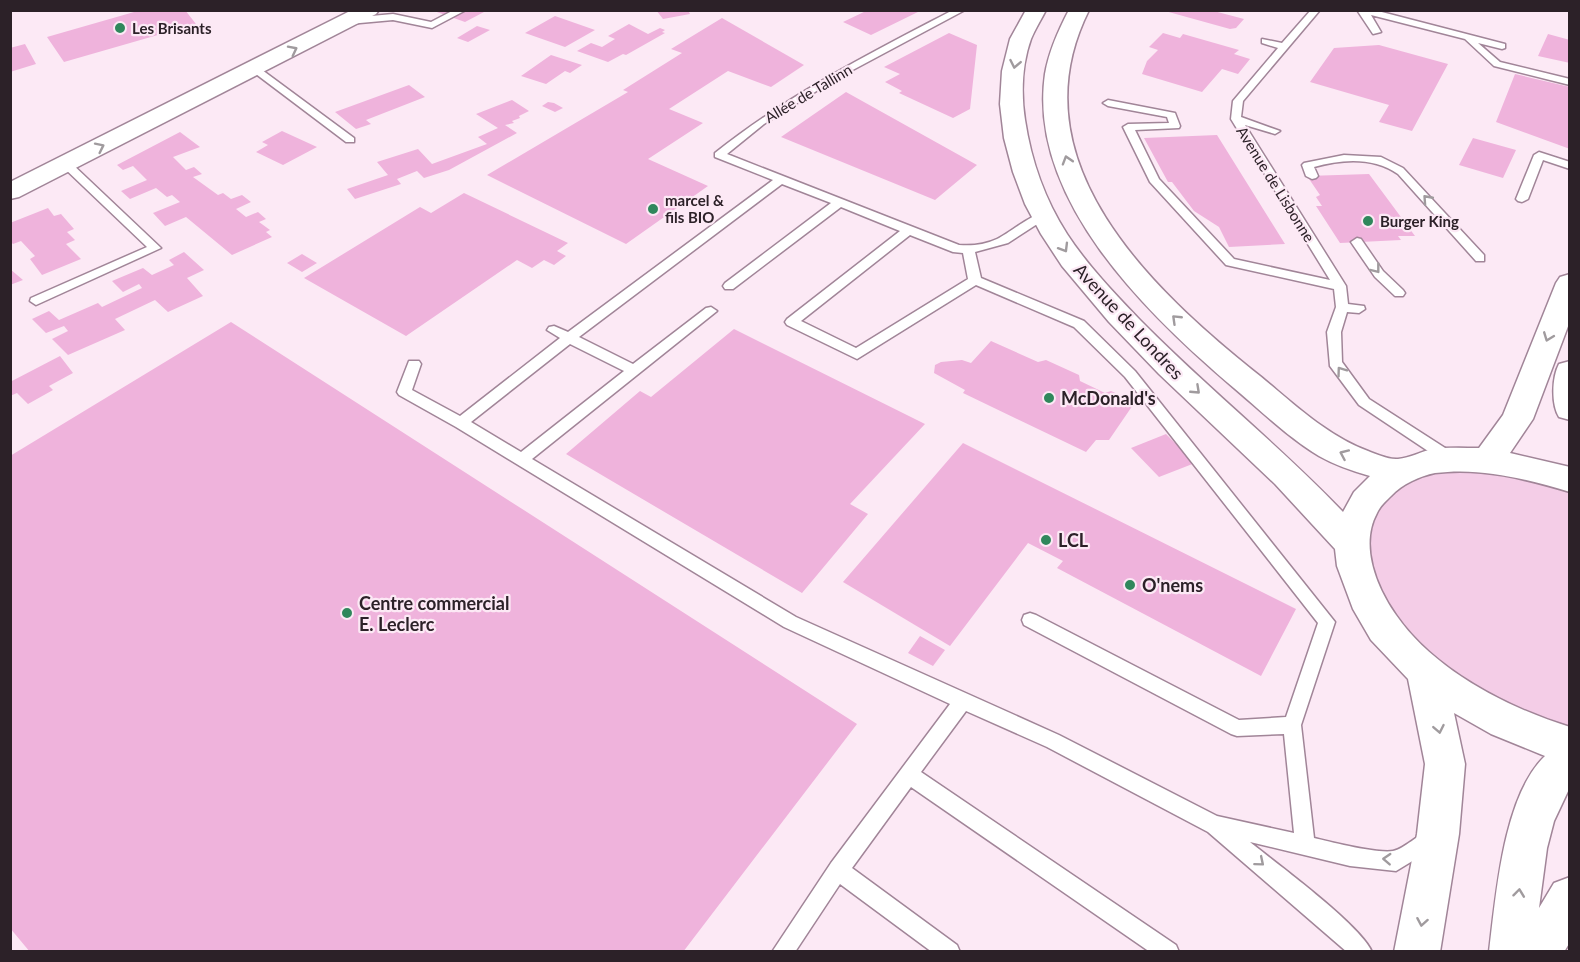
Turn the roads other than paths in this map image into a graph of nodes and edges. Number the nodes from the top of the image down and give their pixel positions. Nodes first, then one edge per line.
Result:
1 (328, 10) edge
2 (369, 10) edge
3 (462, 10) edge
4 (961, 10) edge
5 (1036, 10) edge
6 (1078, 10) edge
7 (1316, 10) edge
8 (1363, 11) edge
9 (349, 21) junction
10 (1376, 32) dead end
11 (1467, 38) junction
12 (1265, 41) dead end
13 (1502, 46) dead end
14 (1285, 47) junction
15 (255, 69) junction
16 (1569, 82) edge
17 (1108, 103) dead end
18 (1236, 119) junction
19 (1275, 131) dead end
20 (82, 132) dead end
21 (350, 140) dead end
22 (66, 164) junction
23 (1569, 166) edge
24 (1312, 176) dead end
25 (780, 180) junction
26 (10, 192) edge
27 (1522, 199) dead end
28 (839, 203) junction
29 (1044, 215) junction
30 (908, 230) junction
31 (1357, 242) dead end
32 (968, 250) junction
33 (1480, 258) dead end
34 (975, 280) junction
35 (1569, 283) edge
36 (729, 286) dead end
37 (1340, 286) junction
38 (1399, 293) dead end
39 (36, 301) dead end
40 (1342, 307) junction
41 (1359, 309) dead end
42 (711, 311) dead end
43 (554, 330) dead end
44 (570, 337) junction
45 (414, 364) dead end
46 (634, 370) junction
47 (461, 423) junction
48 (522, 459) junction
49 (1451, 459) junction
50 (1488, 460) junction
51 (1399, 472) junction
52 (1569, 480) edge
53 (1352, 544) junction
54 (1030, 620) dead end
55 (1426, 672) junction
56 (963, 701) junction
57 (1292, 725) junction
58 (1569, 746) edge
59 (1569, 759) edge
60 (908, 774) junction
61 (1215, 825) junction
62 (1438, 834) junction
63 (1305, 845) junction
64 (838, 870) junction
65 (1569, 899) edge
66 (782, 951) edge
67 (950, 951) edge
68 (1169, 951) edge
69 (1362, 951) edge
70 (1417, 951) edge
71 (1512, 951) edge
72 (1538, 951) edge

1 - 20 main road
2 - 9 main road
3 - 9 lane
4 - 25 lane, Allée de Tallinn
5 -> 29 main road, Avenue de Londres
51 -> 6 main road, Avenue de Londres
7 - 14 lane, Avenue de Lisbonne
8 - 10 lane
8 - 11 lane
15 -> 9 main road
11 - 13 lane
11 - 16 lane
12 - 14 lane
14 - 18 lane, Avenue de Lisbonne
15 - 21 lane
22 -> 15 main road
17 - 37 lane
18 - 19 lane
18 - 37 lane, Avenue de Lisbonne
22 - 26 main road
22 - 39 lane
23 - 27 lane
33 -> 24 lane
25 - 28 lane
25 - 44 lane
28 - 30 lane
28 - 36 lane
29 - 32 lane
29 -> 53 main road, Avenue de Londres
30 - 32 lane
30 - 34 lane
31 -> 38 lane
32 - 34 lane
34 - 57 lane
35 -> 50 main road
37 - 40 lane, Avenue de Lisbonne
40 - 41 lane
49 -> 40 lane
42 - 46 lane
43 - 44 lane
44 - 46 lane
44 - 47 lane
45 - 47 lane
46 - 48 lane
47 - 48 lane
48 - 56 lane
49 - 50 main road
49 - 51 main road
50 - 52 main road
51 - 53 main road
53 - 55 main road
54 - 57 lane
55 - 58 main road
55 -> 62 main road
56 - 60 lane
56 - 61 lane
57 - 63 lane
71 -> 59 main road
60 - 64 lane
60 - 68 lane
61 - 63 lane
61 -> 69 lane
62 -> 63 lane
62 -> 70 main road
64 - 66 lane
64 - 67 lane
65 - 72 main road

